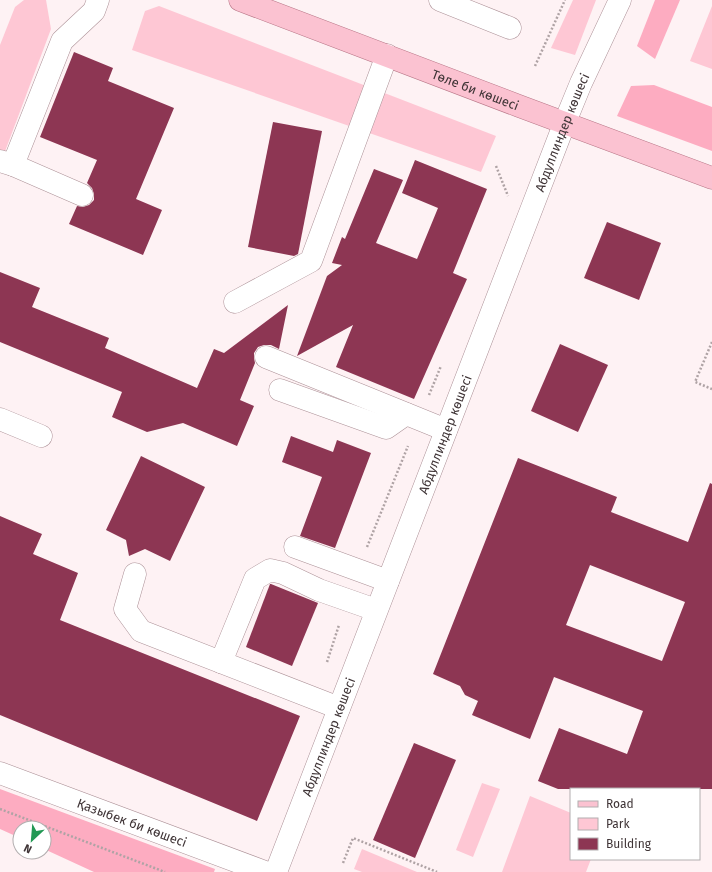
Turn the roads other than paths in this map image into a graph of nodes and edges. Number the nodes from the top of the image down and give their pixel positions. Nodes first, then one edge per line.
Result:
1 (98, 0) edge
2 (240, 0) edge
3 (440, 0) edge
4 (620, 0) edge
5 (274, 6) edge
6 (510, 28) dead end
7 (387, 55) junction
8 (565, 122) junction
9 (6, 163) edge
10 (712, 178) edge
11 (82, 196) dead end
12 (235, 302) dead end
13 (266, 357) dead end
14 (280, 390) dead end
15 (412, 417) junction
16 (0, 419) edge
17 (446, 430) junction
18 (41, 436) dead end
19 (295, 547) dead end
20 (135, 574) dead end
21 (388, 581) junction
22 (376, 610) junction
23 (221, 662) junction
24 (339, 708) junction
25 (0, 773) edge
26 (265, 872) edge
27 (276, 872) edge

1 - 9 street
2 - 5 main road, Төле би көшесі
3 - 6 street
4 - 8 street, Абдуллиндер көшесі
5 - 7 main road, Төле би көшесі
7 - 8 main road, Төле би көшесі
7 - 12 street
8 - 10 main road, Төле би көшесі
8 - 17 street, Абдуллиндер көшесі
9 - 11 street
13 - 15 street
14 - 15 street
15 - 17 street
16 - 18 street
17 - 21 street, Абдуллиндер көшесі
19 - 21 street
20 - 23 street
21 - 22 street, Абдуллиндер көшесі
22 - 23 street
22 - 24 street, Абдуллиндер көшесі
23 - 24 street
24 - 27 street, Абдуллиндер көшесі
25 - 26 street, Қазыбек би көшесі

